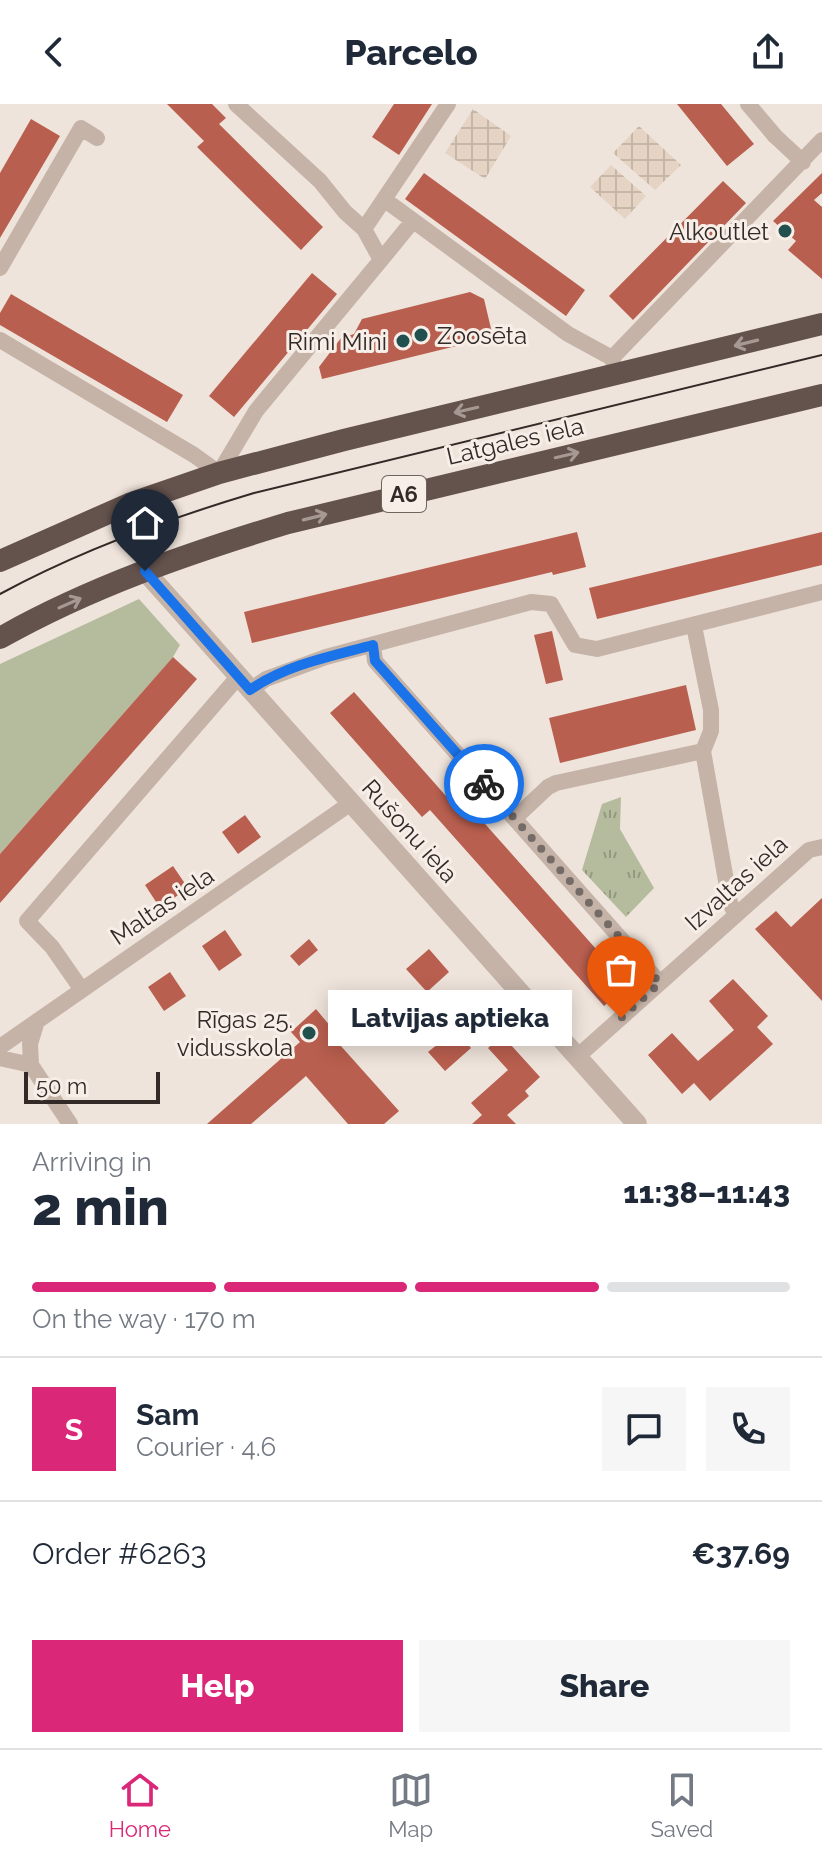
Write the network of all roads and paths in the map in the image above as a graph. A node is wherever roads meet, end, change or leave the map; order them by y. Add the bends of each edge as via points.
1 (236, 104) edge
2 (448, 104) edge
3 (748, 104) edge
4 (97, 138) dead end
5 (822, 140) edge
6 (803, 162) junction
7 (385, 200) junction
8 (412, 222) junction
9 (364, 229) junction
10 (381, 260) junction
11 (0, 268) edge
12 (822, 324) edge
13 (0, 340) edge
14 (614, 366) junction
15 (822, 395) edge
16 (219, 473) junction
17 (0, 561) edge
18 (145, 571) junction
19 (822, 592) edge
20 (694, 626) junction
21 (0, 638) edge
22 (373, 645) junction
23 (244, 684) junction
24 (703, 751) junction
25 (351, 803) junction
26 (515, 818) junction
27 (822, 847) edge
28 (736, 915) junction
29 (660, 983) junction
30 (82, 990) junction
31 (37, 1021) junction
32 (0, 1047) edge
33 (577, 1057) junction
34 (0, 1058) edge
35 (31, 1065) junction
36 (70, 1124) edge
37 (637, 1124) edge

1 - 9 street
2 - 7 street
3 - 6 street
4 - 11 street via 81,128
5 - 6 street
6 - 14 street
7 - 8 street
7 - 9 street
8 - 10 street
8 - 14 street
9 - 10 street
10 - 16 street via 256,411
12 -> 14 highway, Latgales iela
13 - 16 street
14 -> 16 highway, Latgales iela
18 -> 15 highway, Latgales iela / A6 via 288,523
16 - 17 highway, Latgales iela via 129,504
21 -> 18 highway, Latgales iela / A6
18 - 23 street, Rušonu iela
19 - 20 street
20 - 22 street via 597,649 575,645 551,604 531,602
20 - 24 street via 711,710 711,731
22 - 23 street
22 - 26 street via 375,661
23 - 25 street, Rušonu iela
23 - 30 street via 27,921
24 - 26 street via 556,783
24 - 28 street
25 - 30 street, Maltas iela
25 - 33 street, Rušonu iela
26 - 29 street
27 - 28 street, Izvaltas iela via 809,850
28 - 29 street, Izvaltas iela
29 - 33 street, Izvaltas iela
30 - 31 street, Maltas iela
31 - 32 street, Maltas iela
31 - 35 street
33 - 37 street, Rušonu iela
34 - 35 street
35 - 36 street

